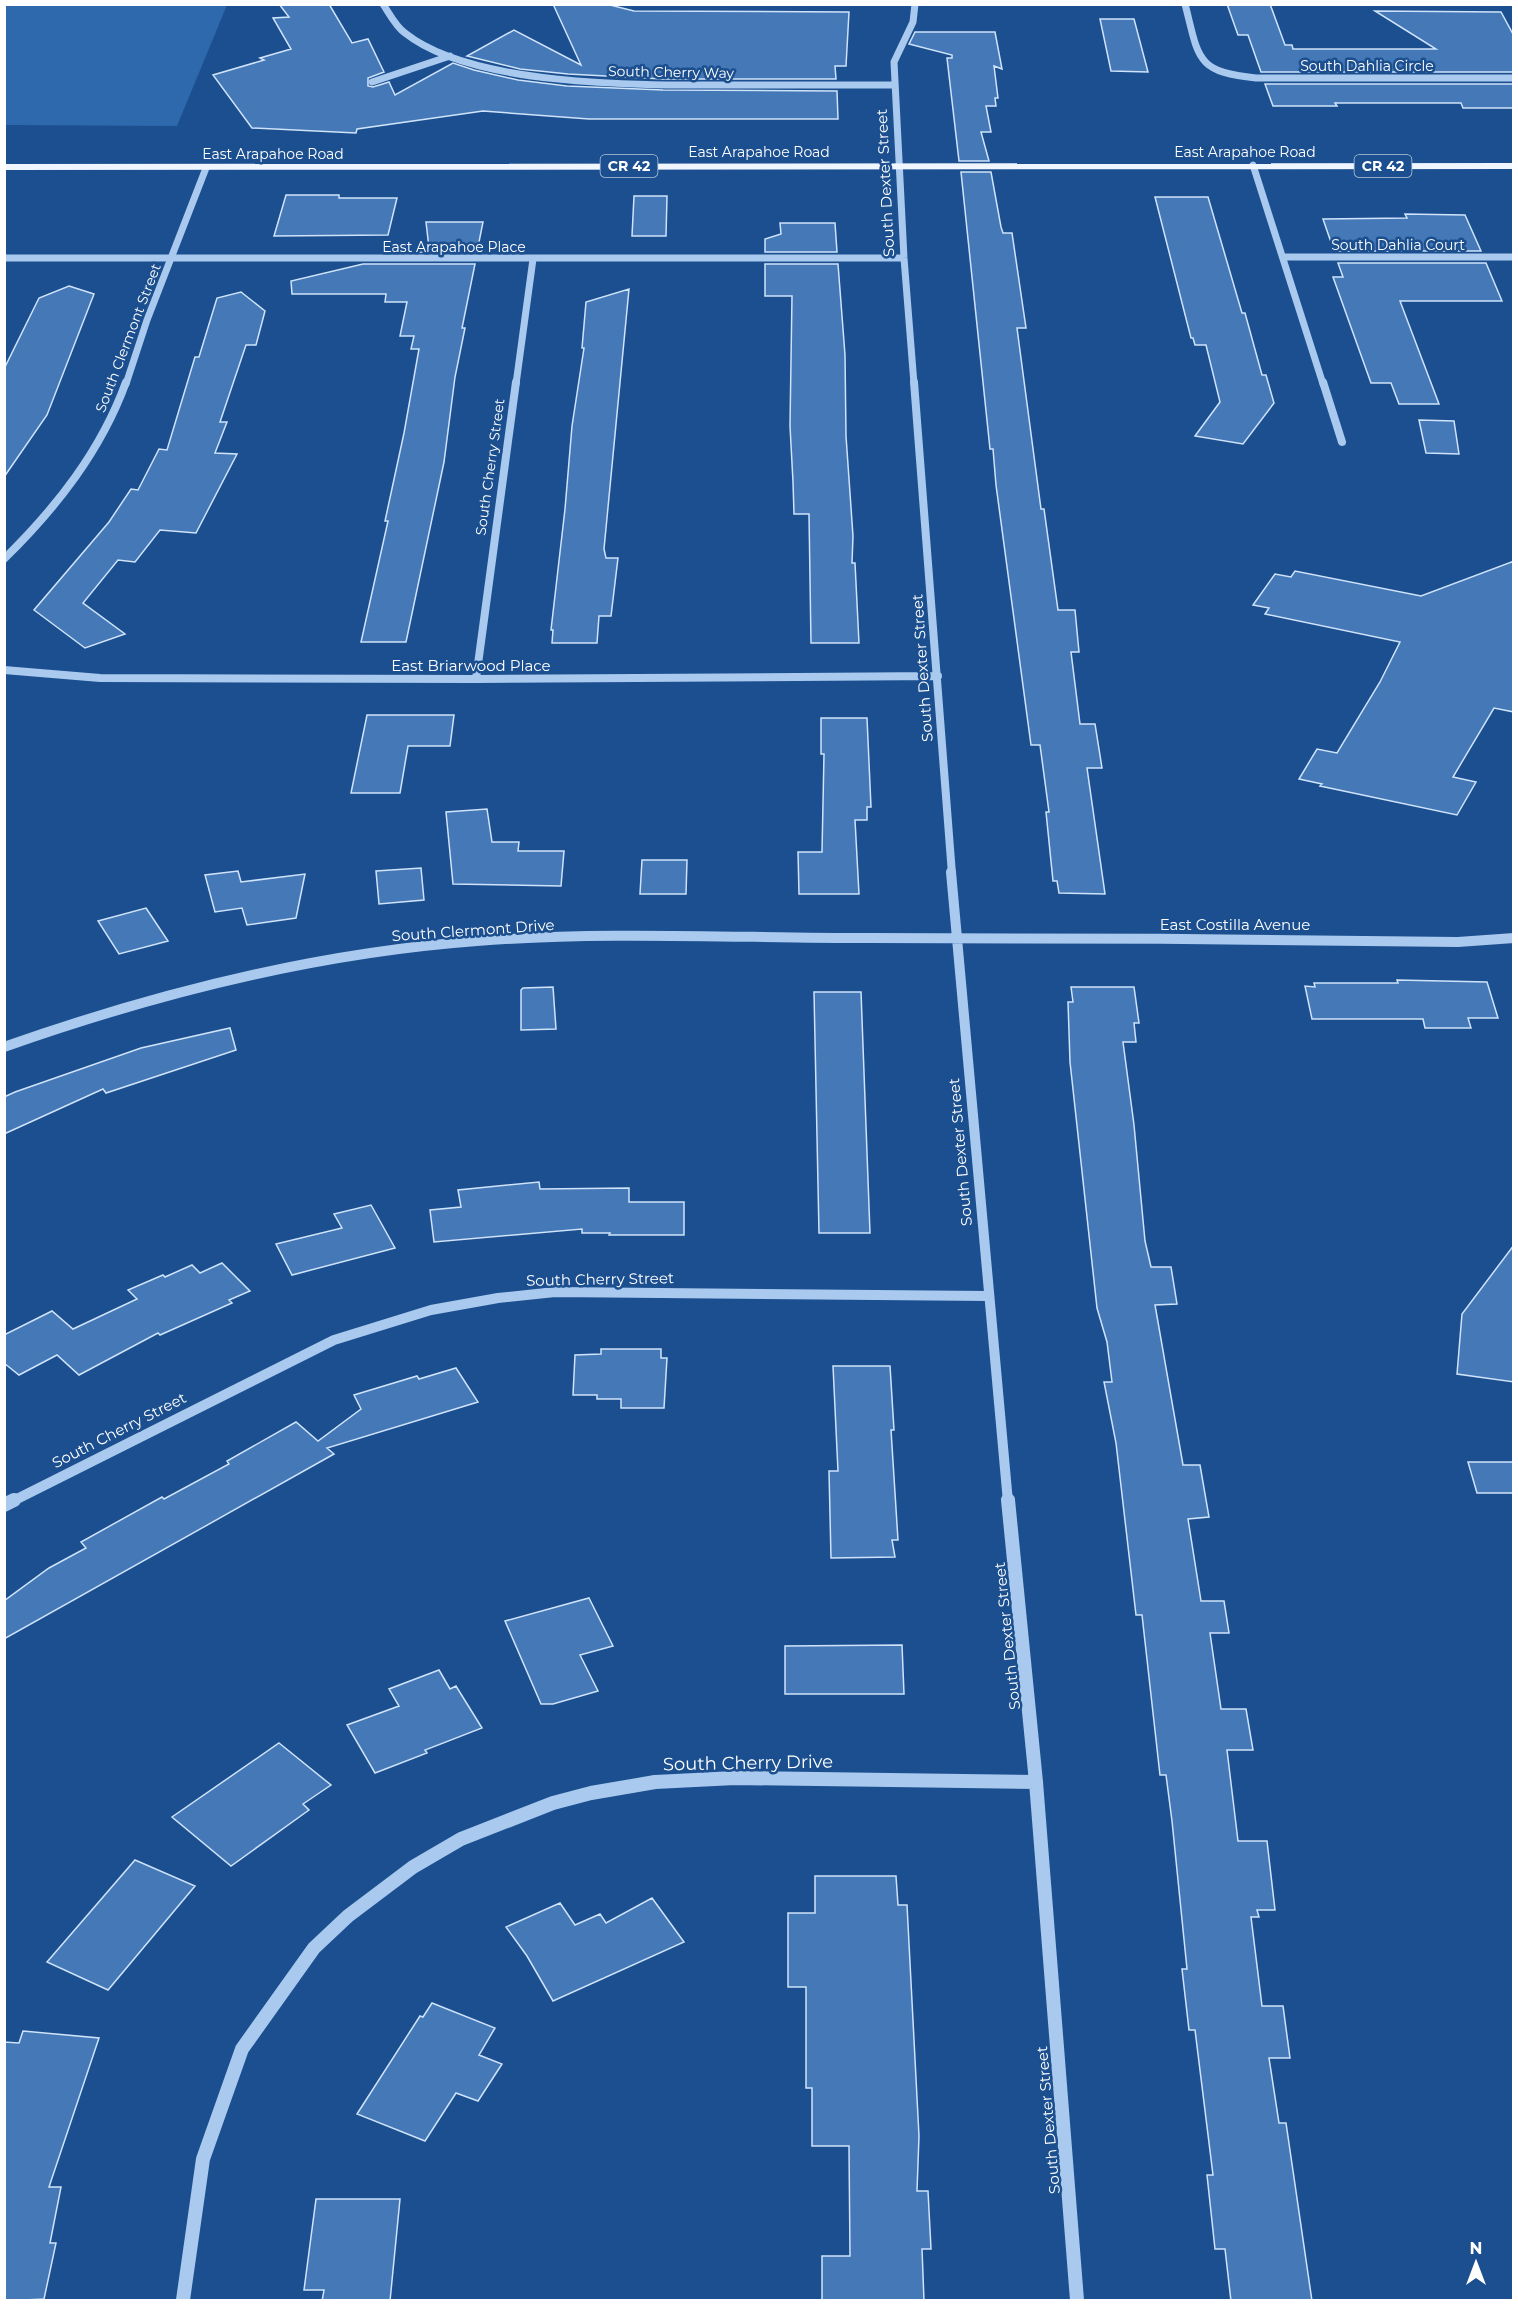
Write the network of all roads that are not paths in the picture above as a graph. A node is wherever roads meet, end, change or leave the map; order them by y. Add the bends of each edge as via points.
1 (383, 4) edge
2 (915, 4) edge
3 (1185, 4) edge
4 (450, 56) junction
5 (1514, 78) edge
6 (372, 82) dead end
7 (894, 85) junction
8 (1253, 165) junction
9 (900, 166) junction
10 (1514, 166) edge
11 (4, 167) edge
12 (206, 168) junction
13 (1283, 256) junction
14 (1514, 256) edge
15 (4, 258) edge
16 (171, 258) junction
17 (904, 258) junction
18 (533, 260) junction
19 (1342, 442) dead end
20 (4, 559) edge
21 (4, 670) edge
22 (938, 676) junction
23 (476, 679) junction
24 (956, 938) junction
25 (1514, 938) edge
26 (4, 1047) edge
27 (988, 1296) junction
28 (4, 1505) edge
29 (1036, 1782) junction
30 (183, 2301) edge
31 (1077, 2301) edge

1 - 4 street, South Cherry Way via 388,18 401,31
2 - 7 street, South Dexter Street via 913,22 894,62
3 - 5 street, South Dahlia Circle via 1201,59 1217,75
4 - 6 street
4 - 7 street, South Cherry Way via 508,72 580,82
7 - 9 street, South Dexter Street
8 - 9 main road, East Arapahoe Road / CR 42
8 - 10 main road, East Arapahoe Road / CR 42
8 - 13 street
9 - 12 main road, East Arapahoe Road / CR 42
9 - 17 street, South Dexter Street
11 - 12 main road, East Arapahoe Road / CR 42
12 - 16 street, South Clermont Street
13 - 14 street, South Dahlia Court
13 - 19 street
15 - 16 street, East Arapahoe Place
16 - 18 street, East Arapahoe Place
16 - 20 street, South Clermont Street via 122,395 101,438 73,482
17 - 18 street, East Arapahoe Place
17 - 22 street, South Dexter Street
18 - 23 street, South Cherry Street
21 - 23 street, East Briarwood Place via 100,678
22 - 23 street, East Briarwood Place
22 - 24 street, South Dexter Street
24 - 25 street, East Costilla Avenue via 1458,942
24 - 26 street, South Clermont Drive via 559,938 405,949 256,973 178,992 115,1008
24 - 27 street, South Dexter Street
27 - 28 street, South Cherry Street via 555,1292 431,1310 334,1340
27 - 29 street, South Dexter Street
29 - 30 street, South Cherry Drive via 735,1778 655,1782 553,1803 461,1839 413,1867 348,1916 314,1948 242,2049 203,2158
29 - 31 street, South Dexter Street

